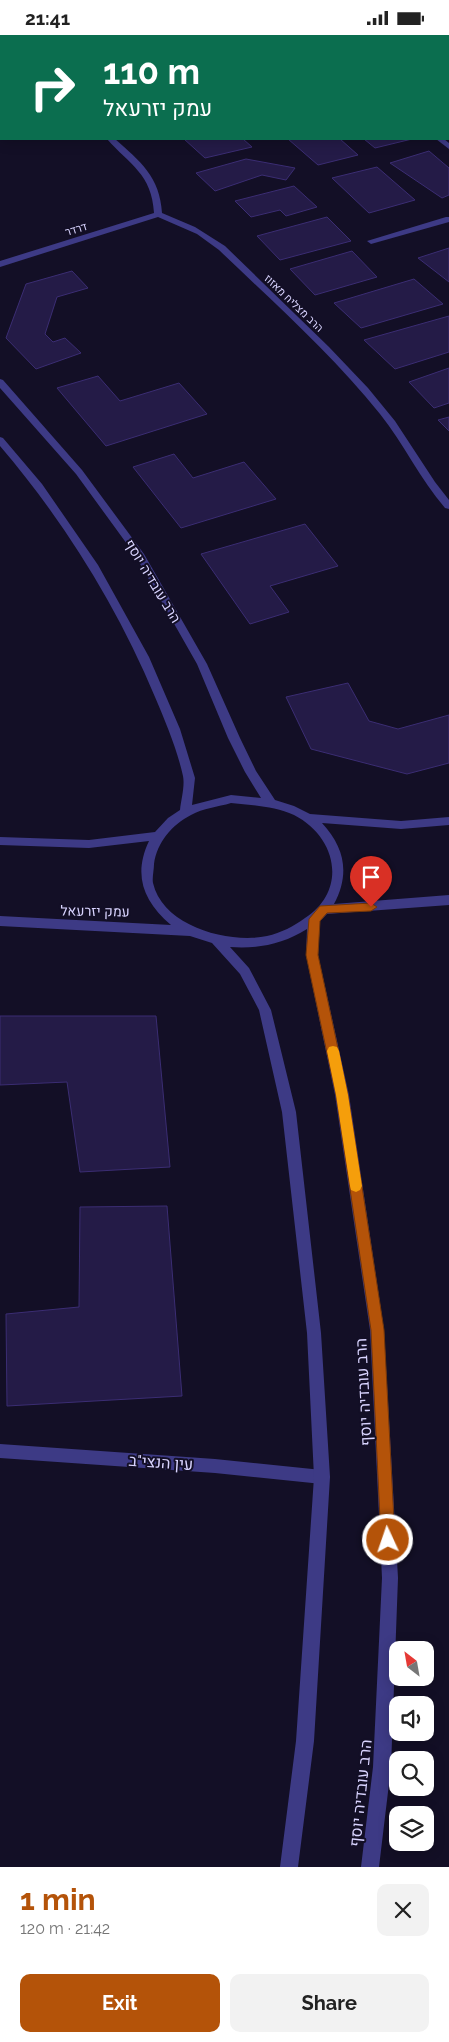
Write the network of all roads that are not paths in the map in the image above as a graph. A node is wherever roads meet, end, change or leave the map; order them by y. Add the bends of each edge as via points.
1 (112, 140) edge
2 (158, 215) junction
3 (449, 219) edge
4 (370, 241) dead end
5 (0, 264) edge
6 (0, 382) edge
7 (0, 440) edge
8 (449, 506) edge
9 (270, 802) junction
10 (186, 812) junction
11 (308, 818) junction
12 (449, 821) edge
13 (158, 836) junction
14 (0, 841) edge
15 (449, 900) edge
16 (319, 914) junction
17 (0, 921) edge
18 (189, 931) junction
19 (216, 939) junction
20 (0, 1451) edge
21 (322, 1477) junction
22 (289, 1867) edge
23 (370, 1867) edge

1 - 2 street via 154,185 159,201
2 - 5 street, דרדר
2 - 8 street, הרב מצליח מאזוז via 206,235 222,248 344,368 384,413 436,492
3 - 4 street
6 - 9 street, הרב עובדיה יוסף via 79,472 139,554 202,664 238,747
7 - 10 street via 39,486 94,567 144,657 190,778
9 - 10 street via 232,799
9 - 11 street
10 - 13 street
11 - 12 street via 401,825
11 - 16 street via 326,835 338,860 336,887
13 - 14 street via 89,844
13 - 18 street via 149,853 147,884 162,911
15 - 16 street
16 - 19 street via 292,933 263,942
16 - 23 street, הרב עובדיה יוסף via 312,955 342,1095 377,1330 390,1578 382,1767
17 - 18 street, עמק יזרעאל
18 - 19 street
19 - 21 street via 245,971 265,1010 289,1113 314,1333
20 - 21 street, עין הנצי"ב via 215,1465
21 - 22 street via 304,1741

